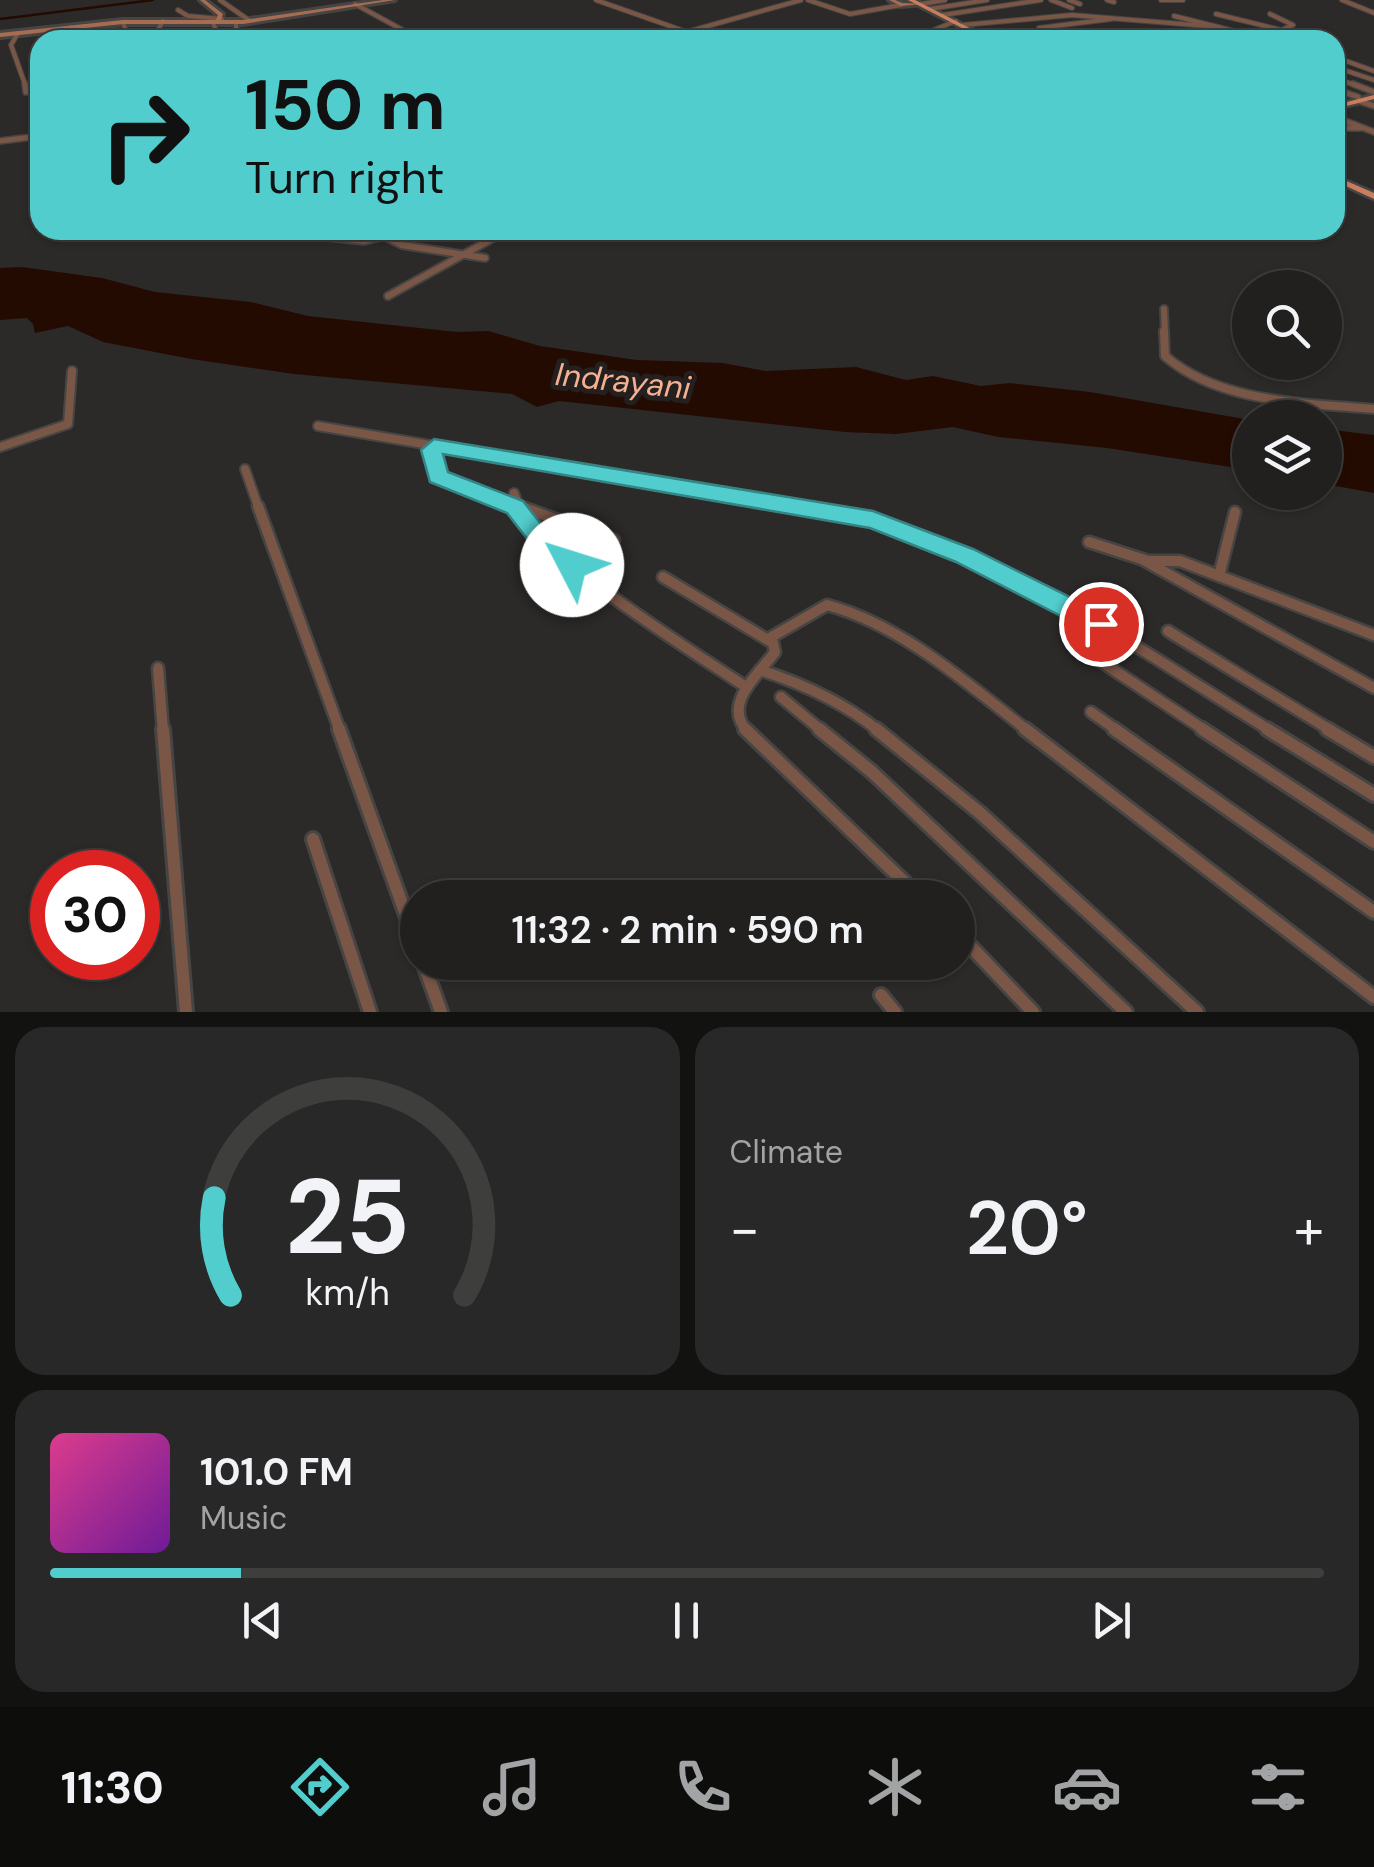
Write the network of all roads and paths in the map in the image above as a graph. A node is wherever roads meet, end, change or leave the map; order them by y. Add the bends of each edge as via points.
1 (202, 0) edge
2 (220, 0) edge
3 (380, 0) edge
4 (393, 0) edge
5 (596, 0) edge
6 (801, 0) edge
7 (808, 0) edge
8 (891, 0) edge
9 (911, 0) edge
10 (946, 0) edge
11 (986, 0) edge
12 (1041, 0) edge
13 (1051, 0) edge
14 (1069, 0) edge
15 (1107, 0) edge
16 (1161, 0) edge
17 (1183, 0) edge
18 (1342, 0) edge
19 (900, 2) edge
20 (1114, 2) edge
21 (921, 4) junction
22 (1010, 4) junction
23 (1080, 4) dead end
24 (357, 5) junction
25 (986, 8) junction
26 (1072, 8) dead end
27 (930, 9) junction
28 (178, 10) dead end
29 (1028, 12) dead end
30 (1374, 13) edge
31 (1216, 14) dead end
32 (1270, 14) dead end
33 (943, 15) junction
34 (1002, 15) dead end
35 (1174, 16) dead end
36 (1117, 18) junction
37 (1022, 20) junction
38 (163, 21) junction
39 (218, 21) junction
40 (250, 21) junction
41 (123, 22) junction
42 (236, 22) junction
43 (960, 23) junction
44 (71, 27) junction
45 (1219, 27) junction
46 (1040, 28) junction
47 (48, 30) edge
48 (71, 30) edge
49 (126, 30) edge
50 (160, 30) edge
51 (218, 30) edge
52 (238, 30) edge
53 (403, 30) edge
54 (680, 30) edge
55 (693, 30) edge
56 (937, 30) edge
57 (972, 30) edge
58 (1042, 30) edge
59 (1230, 30) edge
60 (1282, 30) joint
61 (30, 32) edge
62 (18, 33) junction
63 (0, 35) edge
64 (1345, 57) edge
65 (1374, 67) edge
66 (1345, 70) edge
67 (1374, 80) edge
68 (1345, 82) edge
69 (26, 92) dead end
70 (1345, 93) edge
71 (1374, 94) edge
72 (1358, 99) junction
73 (1345, 102) edge
74 (1374, 106) edge
75 (1345, 121) edge
76 (1362, 128) junction
77 (1345, 130) edge
78 (1374, 132) edge
79 (30, 137) edge
80 (0, 141) edge
81 (1345, 184) edge
82 (1372, 196) edge
83 (392, 240) edge
84 (489, 240) edge
85 (463, 254) junction
86 (485, 258) dead end
87 (388, 296) dead end
88 (1164, 308) dead end
89 (72, 371) dead end
90 (1374, 410) edge
91 (318, 426) dead end
92 (434, 446) junction
93 (0, 447) edge
94 (245, 470) dead end
95 (514, 493) dead end
96 (515, 507) junction
97 (1235, 512) dead end
98 (614, 540) dead end
99 (1089, 542) dead end
100 (1144, 560) junction
101 (663, 576) dead end
102 (1220, 576) junction
103 (1168, 632) dead end
104 (1374, 636) edge
105 (768, 640) junction
106 (1079, 647) dead end
107 (158, 668) dead end
108 (760, 670) junction
109 (746, 687) junction
110 (1374, 688) edge
111 (781, 697) dead end
112 (1091, 712) dead end
113 (1374, 758) edge
114 (1374, 795) edge
115 (313, 839) dead end
116 (1374, 842) edge
117 (902, 880) edge
118 (400, 898) edge
119 (1374, 912) edge
120 (975, 951) edge
121 (429, 980) edge
122 (881, 995) dead end
123 (1374, 997) edge
124 (186, 1012) edge
125 (370, 1012) edge
126 (440, 1012) edge
127 (895, 1012) edge
128 (1033, 1012) edge
129 (1126, 1012) edge
130 (1197, 1012) edge

1 - 39 street via 219,12
2 - 40 street
3 - 24 street
4 - 24 street
5 - 54 street
6 - 55 street
7 - 19 street via 850,14
8 - 19 street
9 - 21 main road
10 - 21 street
11 - 27 street
12 - 22 street
13 - 26 street
14 - 23 street
15 - 20 street
16 - 17 street
18 - 30 street
19 - 21 main road
21 - 27 main road
22 - 25 street
22 - 29 street
24 - 40 street
24 - 53 street
25 - 33 street
25 - 34 street
27 - 33 main road
28 - 39 street
31 - 60 street
32 - 60 street via 1292,23
33 - 43 main road
35 - 45 street
36 - 37 street
36 - 45 street
36 - 46 street
37 - 43 street
37 - 46 street
38 - 39 street
38 - 41 street
38 - 50 street
39 - 42 street
39 - 51 street
40 - 42 street
41 - 44 street
41 - 49 street
42 - 52 street
43 - 56 street
43 - 57 main road
44 - 47 street
44 - 48 street
45 - 59 street
46 - 58 street
61 - 62 street
62 - 63 street
62 - 69 street via 12,45
64 - 65 street
66 - 67 street
68 - 71 street
70 - 72 street
71 - 72 main road
72 - 73 main road
72 - 74 street
75 - 76 street
76 - 77 street
76 - 78 street
79 - 80 street
81 - 82 main road
83 - 85 street
84 - 85 street
85 - 86 street
85 - 87 street
88 - 90 street via 1164,356 1184,371 1256,395
89 - 93 street via 68,424
91 - 92 street
92 - 96 street via 438,477
92 - 114 street via 873,520 1068,606
94 - 118 street
95 - 96 street
96 - 98 street
96 - 109 street via 554,551
97 - 102 street
99 - 100 street
100 - 102 street via 1180,561
100 - 110 street
101 - 105 street
102 - 104 street
103 - 113 street
105 - 108 street via 776,652
105 - 123 street via 828,605 877,624 1024,725
106 - 116 street
107 - 124 street
108 - 109 street
108 - 130 street via 849,706 980,814
109 - 117 street via 737,715 750,737
111 - 129 street via 872,772
112 - 119 street
115 - 125 street
120 - 128 street
121 - 126 street
122 - 127 street

